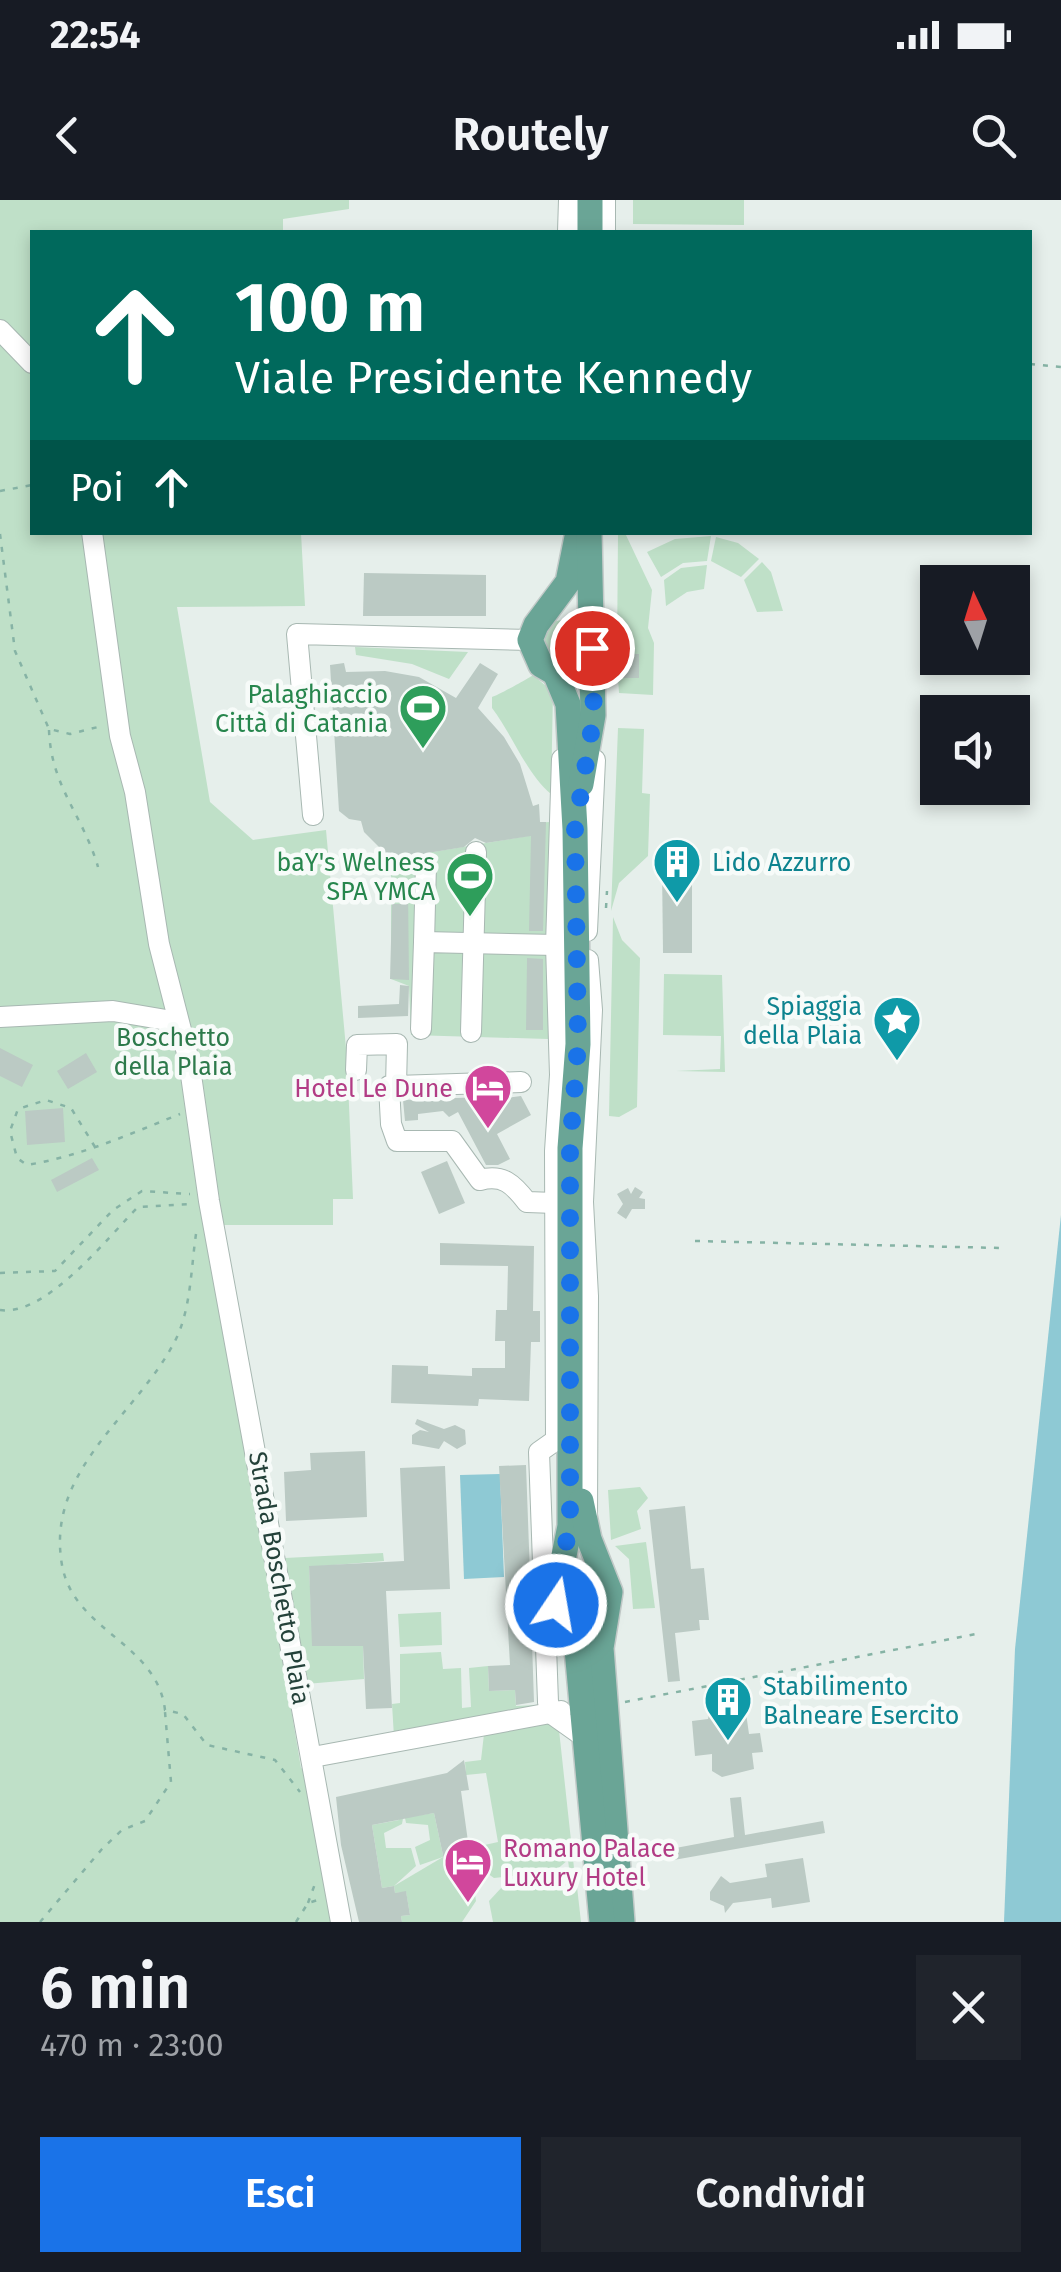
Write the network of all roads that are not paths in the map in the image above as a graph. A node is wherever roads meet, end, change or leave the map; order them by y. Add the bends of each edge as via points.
1 (569, 200) edge
2 (590, 200) edge
3 (605, 200) edge
4 (568, 230) edge
5 (590, 230) edge
6 (605, 230) edge
7 (0, 330) edge
8 (30, 361) edge
9 (92, 535) edge
10 (566, 535) edge
11 (578, 535) edge
12 (588, 535) edge
13 (599, 535) edge
14 (582, 570) junction
15 (544, 616) junction
16 (530, 640) junction
17 (590, 644) junction
18 (555, 672) junction
19 (568, 704) junction
20 (594, 715) junction
21 (313, 815) dead end
22 (575, 829) junction
23 (476, 852) dead end
24 (426, 864) dead end
25 (424, 942) junction
26 (474, 943) junction
27 (556, 945) junction
28 (0, 1017) edge
29 (178, 1022) junction
30 (421, 1029) dead end
31 (471, 1032) dead end
32 (356, 1070) dead end
33 (521, 1082) dead end
34 (396, 1086) junction
35 (555, 1203) junction
36 (573, 1396) junction
37 (563, 1436) junction
38 (586, 1527) junction
39 (605, 1579) junction
40 (559, 1580) junction
41 (607, 1610) junction
42 (564, 1617) junction
43 (580, 1695) junction
44 (552, 1714) junction
45 (583, 1736) junction
46 (312, 1757) junction
47 (341, 1922) edge
48 (602, 1922) edge
49 (622, 1922) edge

1 - 4 street
2 - 5 main road
3 - 6 street
7 - 8 street
9 - 29 street, Strada Boschetto Plaia via 119,721
10 - 14 street
11 - 14 main road
12 - 14 main road
13 - 14 street
14 - 15 main road
14 - 17 main road
15 - 16 main road
15 - 17 main road via 571,613
16 - 18 main road via 535,659
16 - 21 street via 297,634
17 - 18 main road via 574,670
17 - 20 main road
18 - 19 main road
19 - 22 main road
19 - 27 street
20 - 22 main road
20 - 38 street via 587,938 592,1076 584,1202
22 - 36 main road
23 - 26 street
24 - 25 street
25 - 26 street
25 - 30 street
26 - 27 street
26 - 31 street
27 - 35 street
28 - 29 street via 98,1011
29 - 46 street, Strada Boschetto Plaia
32 - 34 street via 357,1045 397,1044
33 - 34 street
34 - 35 street via 390,1086 390,1105 398,1141 452,1141 480,1180 493,1176 512,1182 527,1202
35 - 37 street
36 - 37 main road
36 - 38 main road
37 - 40 main road via 569,1543
37 - 44 street via 540,1452
38 - 39 main road
39 - 40 main road via 580,1568
39 - 41 main road
40 - 42 main road via 555,1601
41 - 42 main road via 585,1624
41 - 49 main road via 601,1648
42 - 43 main road via 578,1649
43 - 44 street
43 - 45 main road
44 - 45 street
44 - 46 street
45 - 48 main road
46 - 47 street, Strada Boschetto Plaia

